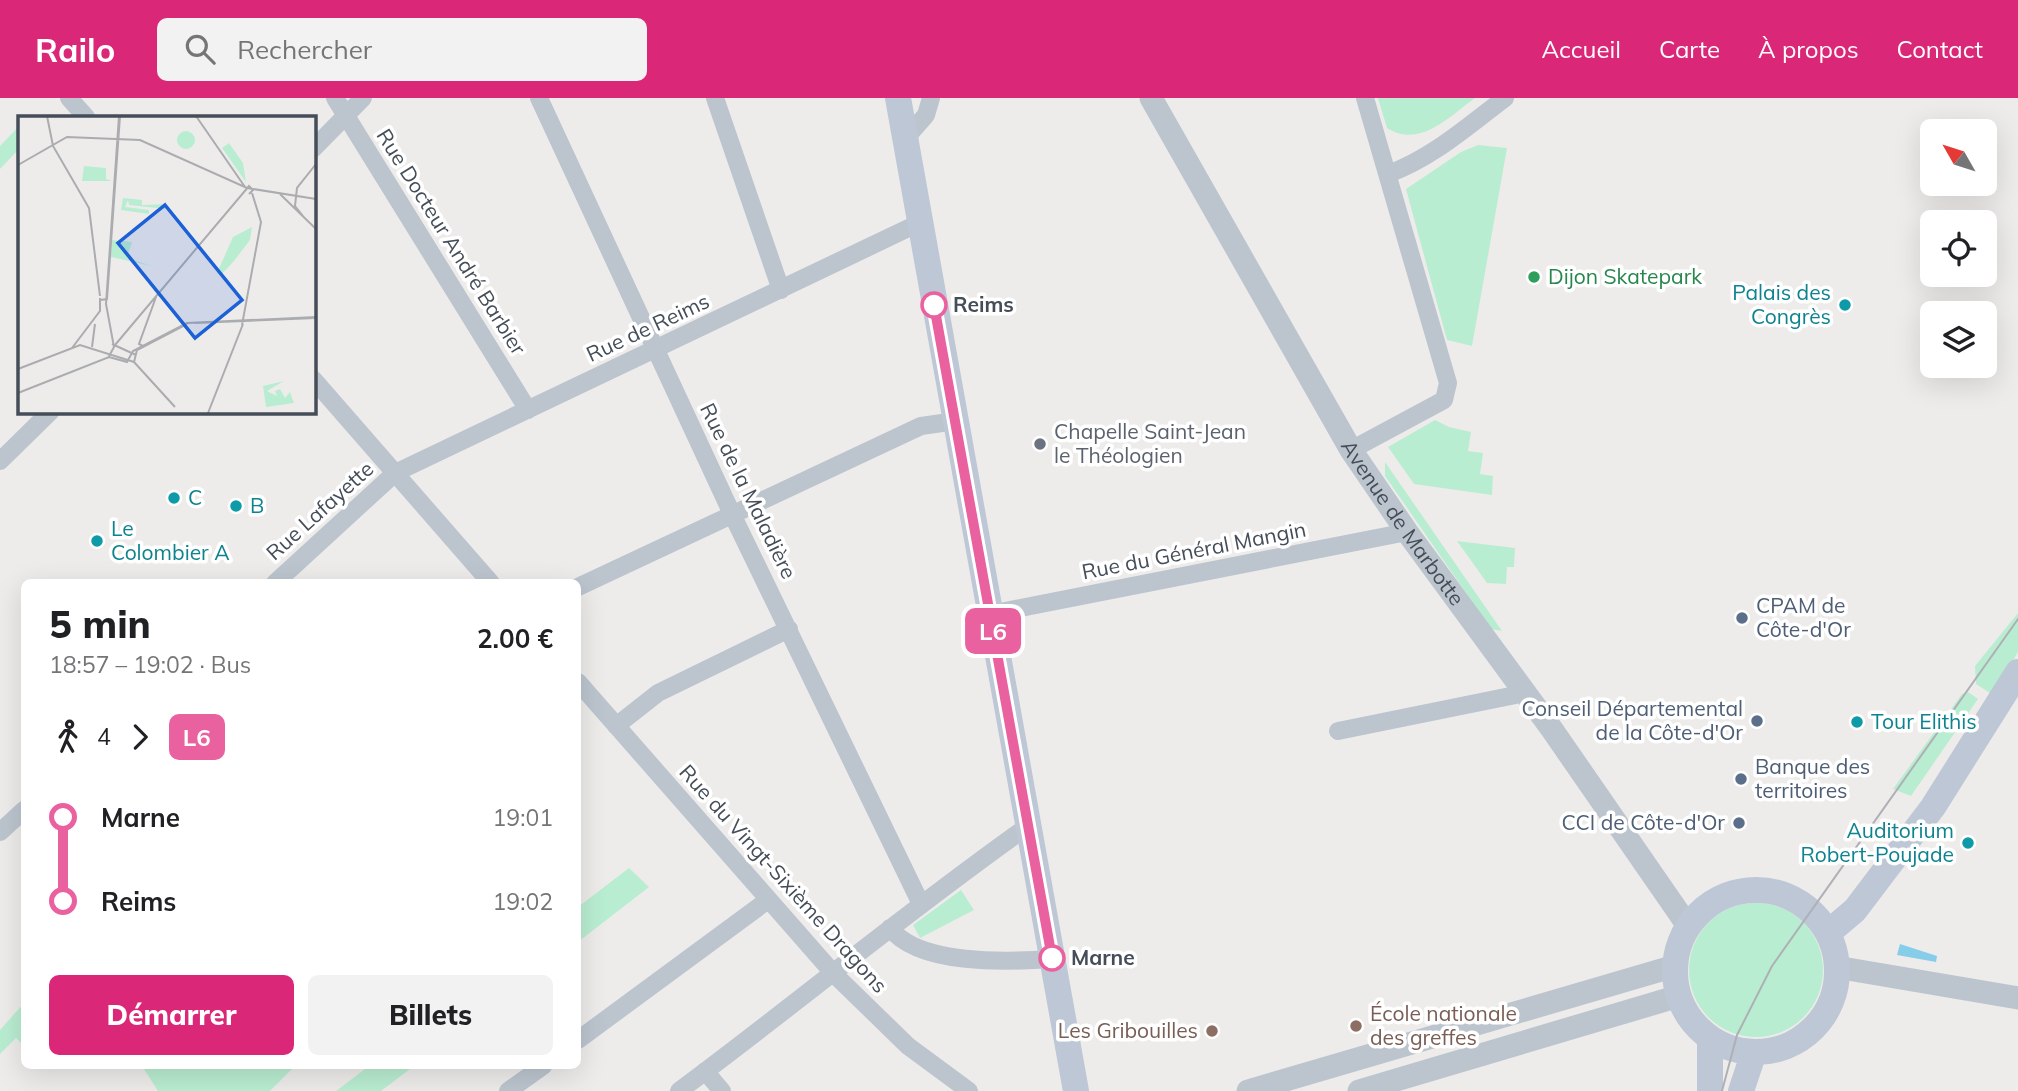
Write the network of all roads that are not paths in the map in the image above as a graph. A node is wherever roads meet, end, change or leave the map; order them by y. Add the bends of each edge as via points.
1 (69, 98) edge
2 (335, 98) edge
3 (363, 98) edge
4 (539, 98) edge
5 (715, 98) edge
6 (898, 98) edge
7 (931, 98) edge
8 (1151, 98) edge
9 (1365, 98) edge
10 (1505, 98) edge
11 (346, 115) junction
12 (85, 116) edge
13 (905, 139) junction
14 (315, 147) edge
15 (1388, 174) junction
16 (919, 223) junction
17 (781, 290) junction
18 (656, 350) junction
19 (315, 381) edge
20 (528, 410) junction
21 (49, 413) edge
22 (956, 421) junction
23 (1351, 450) junction
24 (0, 461) edge
25 (395, 473) junction
26 (732, 514) junction
27 (1407, 532) junction
28 (279, 579) edge
29 (488, 579) edge
30 (581, 586) edge
31 (990, 614) junction
32 (789, 629) junction
33 (2018, 672) edge
34 (581, 685) edge
35 (1525, 693) junction
36 (616, 726) junction
37 (1338, 731) dead end
38 (21, 813) edge
39 (1028, 825) junction
40 (0, 832) edge
41 (768, 900) junction
42 (920, 902) junction
43 (1688, 926) junction
44 (890, 928) junction
45 (1828, 933) junction
46 (1052, 959) junction
47 (1675, 966) junction
48 (1836, 967) junction
49 (834, 974) junction
50 (1679, 996) junction
51 (2018, 998) edge
52 (581, 1038) edge
53 (1710, 1038) junction
54 (1754, 1052) junction
55 (1372, 1054) junction
56 (539, 1069) edge
57 (705, 1071) junction
58 (1383, 1088) edge
59 (509, 1091) edge
60 (679, 1091) edge
61 (722, 1091) edge
62 (969, 1091) edge
63 (1076, 1091) edge
64 (1248, 1091) edge
65 (1359, 1091) edge
66 (1710, 1091) edge
67 (1741, 1091) edge

1 - 12 street
2 - 11 street, Rue Docteur André Barbier
3 - 11 street
4 - 18 street, Rue de la Maladière
5 - 17 street
6 - 13 main road
7 - 13 street via 926,115
8 - 23 street, Avenue de Marbotte
9 - 15 street
10 - 15 street via 1438,149
11 - 14 street
11 - 20 street, Rue Docteur André Barbier
13 - 16 main road
15 - 23 street via 1448,383 1444,400
16 - 17 street, Rue de Reims
16 - 22 main road
17 - 18 street, Rue de Reims
18 - 20 street, Rue de Reims
18 - 26 street, Rue de la Maladière
19 - 25 street
20 - 25 street, Rue de Reims
21 - 24 street
22 - 26 street via 922,426
22 - 31 main road
23 - 27 street, Avenue de Marbotte
25 - 28 street, Rue Lafayette
25 - 29 street
26 - 30 street
26 - 32 street, Rue de la Maladière
27 - 31 street, Rue du Général Mangin
27 - 35 street, Avenue de Marbotte
31 - 39 main road
32 - 36 street via 658,693
32 - 42 street, Rue de la Maladière
33 - 45 main road via 1933,807 1855,910
34 - 36 street, Rue du Vingt-Sixième Dragons
35 - 37 street
35 - 43 street, Avenue de Marbotte
36 - 41 street, Rue du Vingt-Sixième Dragons
38 - 40 street
39 - 42 street
39 - 46 main road
41 - 49 street, Rue du Vingt-Sixième Dragons
41 - 52 street
42 - 44 street
43 - 45 main road via 1723,897 1761,891 1798,902
43 - 47 main road
44 - 46 street via 898,939 925,951 972,959
44 - 49 street
45 - 48 main road
46 - 63 main road
47 - 50 main road
47 - 55 street
48 - 51 street
48 - 54 main road via 1829,1006 1814,1027 1792,1043
49 - 57 street
49 - 62 street, Rue du Vingt-Sixième Dragons via 908,1046
50 - 53 main road via 1694,1024
50 - 58 street
53 - 54 main road via 1733,1049
53 - 66 main road
54 - 67 main road
55 - 58 street
55 - 64 street
56 - 59 street
57 - 60 street
57 - 61 street
58 - 65 street

